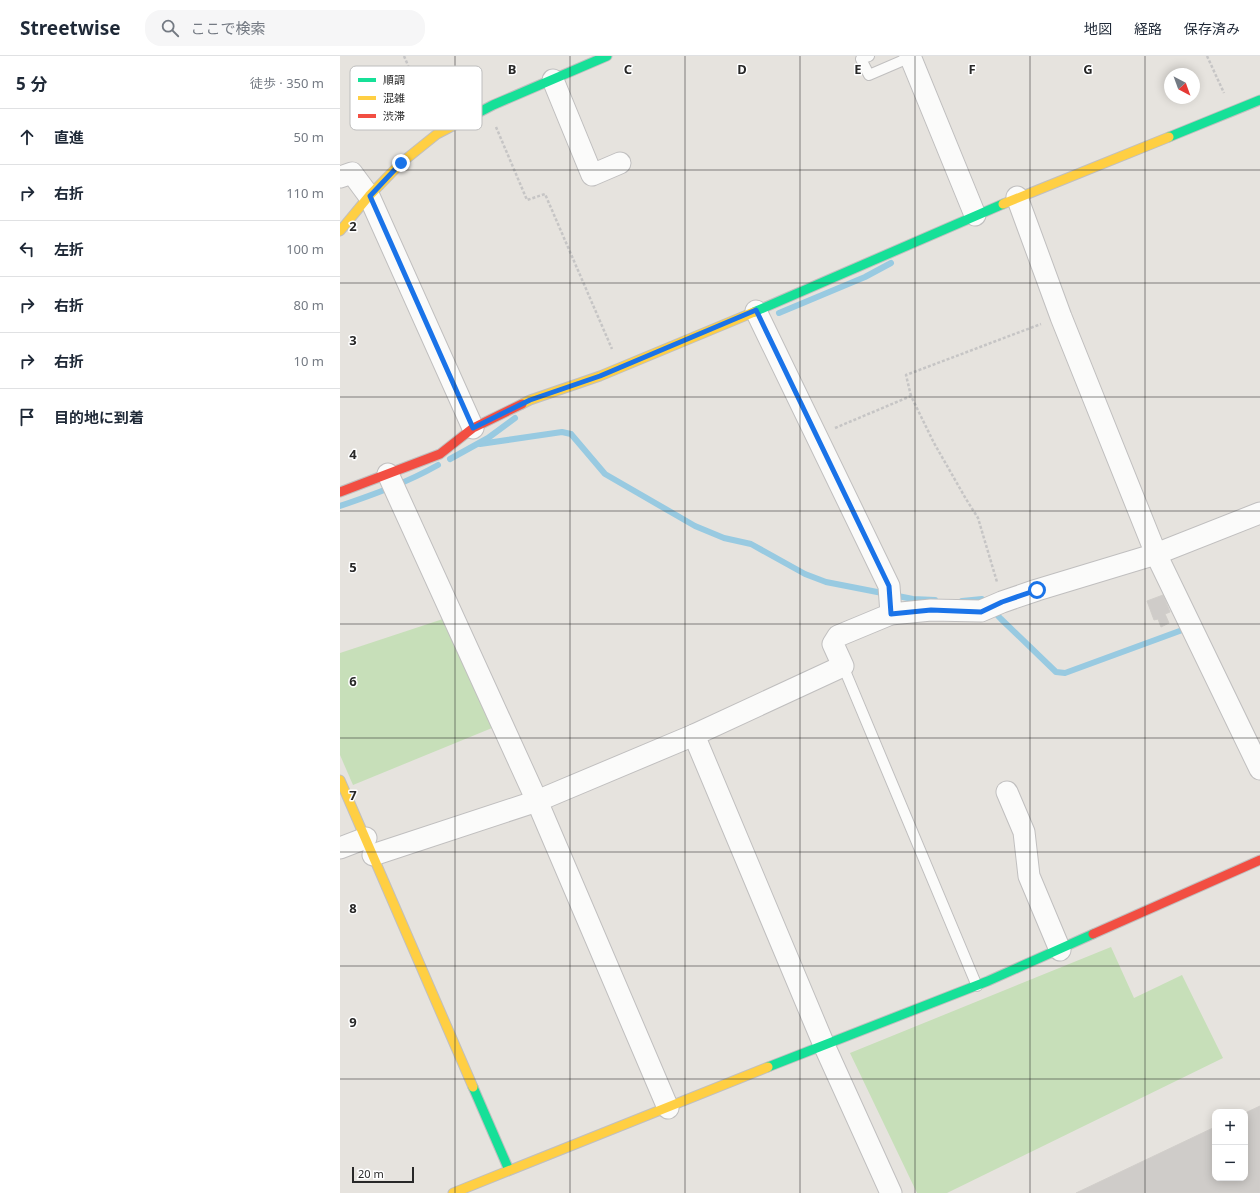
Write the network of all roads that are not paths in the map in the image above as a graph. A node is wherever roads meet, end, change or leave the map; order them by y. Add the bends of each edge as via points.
1 (607, 56) edge
2 (869, 56) edge
3 (911, 56) edge
4 (553, 80) junction
5 (1260, 100) edge
6 (482, 111) edge
7 (445, 130) edge
8 (620, 163) dead end
9 (340, 177) edge
10 (370, 196) junction
11 (1017, 198) junction
12 (975, 214) junction
13 (340, 231) edge
14 (756, 310) junction
15 (473, 428) junction
16 (388, 474) junction
17 (340, 492) edge
18 (1260, 513) edge
19 (1156, 554) junction
20 (891, 614) junction
21 (843, 666) junction
22 (694, 735) junction
23 (1260, 769) edge
24 (340, 780) edge
25 (1007, 792) dead end
26 (537, 801) junction
27 (370, 846) junction
28 (340, 848) edge
29 (1260, 860) edge
30 (1060, 950) junction
31 (976, 986) junction
32 (824, 1045) junction
33 (668, 1108) junction
34 (509, 1170) junction
35 (453, 1193) edge
36 (890, 1193) edge

1 - 4 street
2 - 3 lane via 861,59 869,75
3 - 12 street
4 - 6 street
4 - 8 street via 592,175
5 - 11 street
7 - 10 street via 401,163
9 - 10 street via 352,173
10 - 13 street
10 - 15 street
11 - 12 street
11 - 19 street via 1061,317
12 - 14 street
14 - 15 street via 600,376 530,400
14 - 20 street via 889,586
15 - 16 street via 440,454
16 - 17 street
16 - 26 street
18 - 19 street
19 - 20 street via 1002,602 981,612 931,610
19 - 23 street
20 - 21 street via 838,636 833,644
21 - 22 street
21 - 31 lane
22 - 26 street
22 - 32 street
24 - 27 street
25 - 30 street via 1024,832 1029,876
26 - 27 street
26 - 33 street
27 - 28 street
27 - 34 street
29 - 30 street
30 - 31 street
31 - 32 street
32 - 33 street
32 - 36 street
33 - 34 street
34 - 35 street

